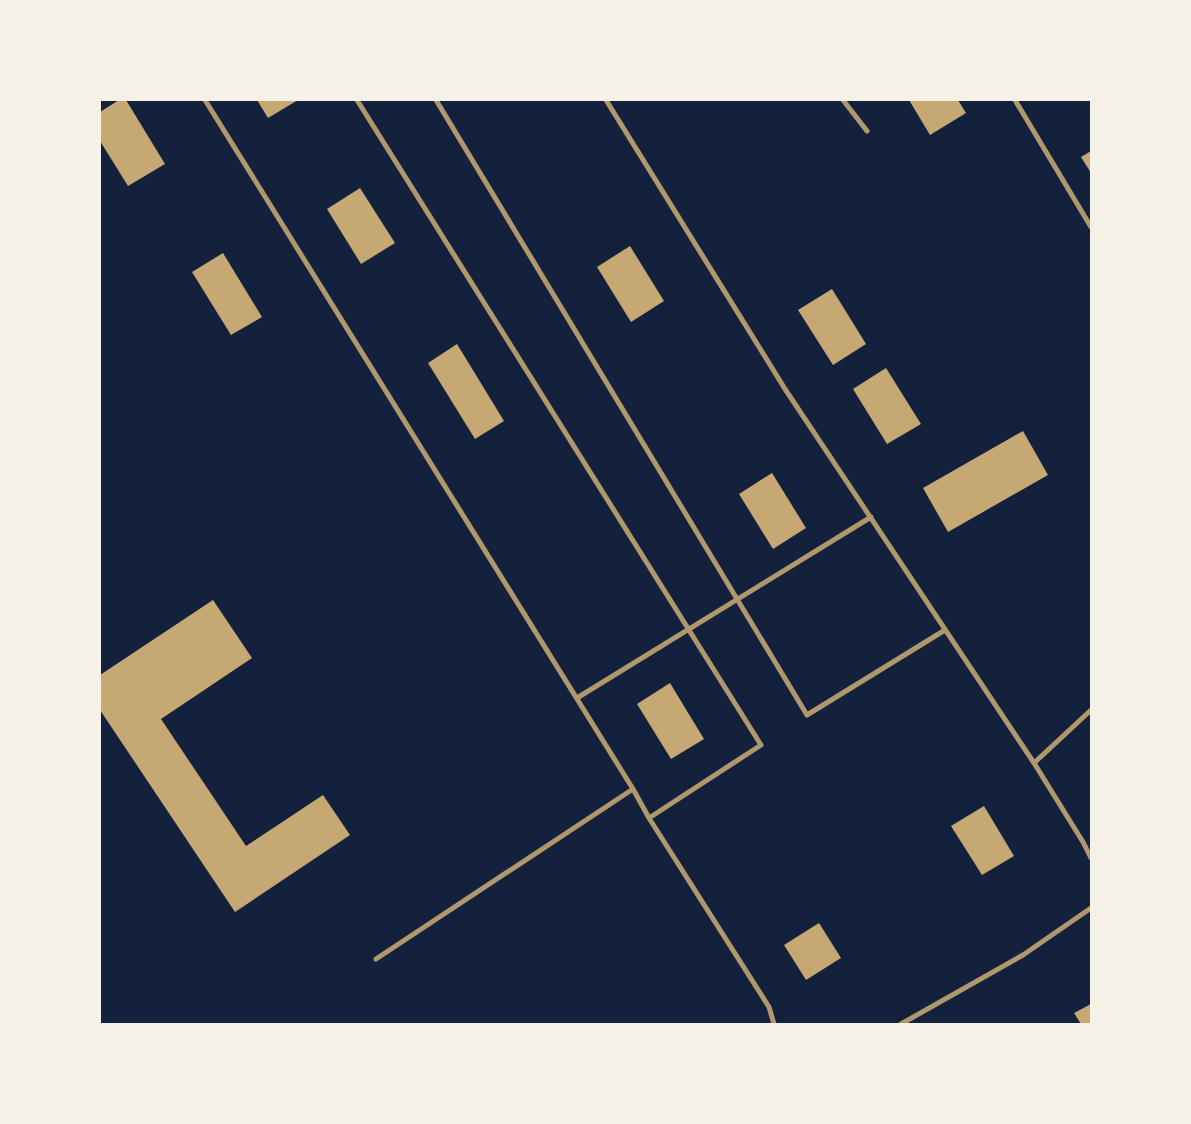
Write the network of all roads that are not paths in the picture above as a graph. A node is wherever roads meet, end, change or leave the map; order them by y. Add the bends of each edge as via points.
1 (205, 100) edge
2 (357, 100) edge
3 (436, 100) edge
4 (606, 100) edge
5 (843, 100) edge
6 (1015, 100) edge
7 (867, 131) dead end
8 (1091, 227) edge
9 (870, 518) junction
10 (737, 599) junction
11 (688, 630) junction
12 (945, 630) junction
13 (577, 698) junction
14 (1091, 710) edge
15 (1034, 763) junction
16 (633, 789) junction
17 (649, 818) junction
18 (1091, 858) edge
19 (1091, 908) edge
20 (376, 959) dead end
21 (774, 1024) edge
22 (901, 1024) edge

1 - 13 street
2 - 11 street
3 - 10 street
4 - 9 street
5 - 7 street
6 - 8 street
9 - 10 street
9 - 12 street
10 - 11 street
10 - 12 street via 807,715
11 - 13 street
11 - 17 street via 761,745
12 - 15 street
13 - 16 street
14 - 15 street
15 - 18 street
16 - 17 street
16 - 20 street
17 - 21 street via 769,1007
19 - 22 street via 1023,955

